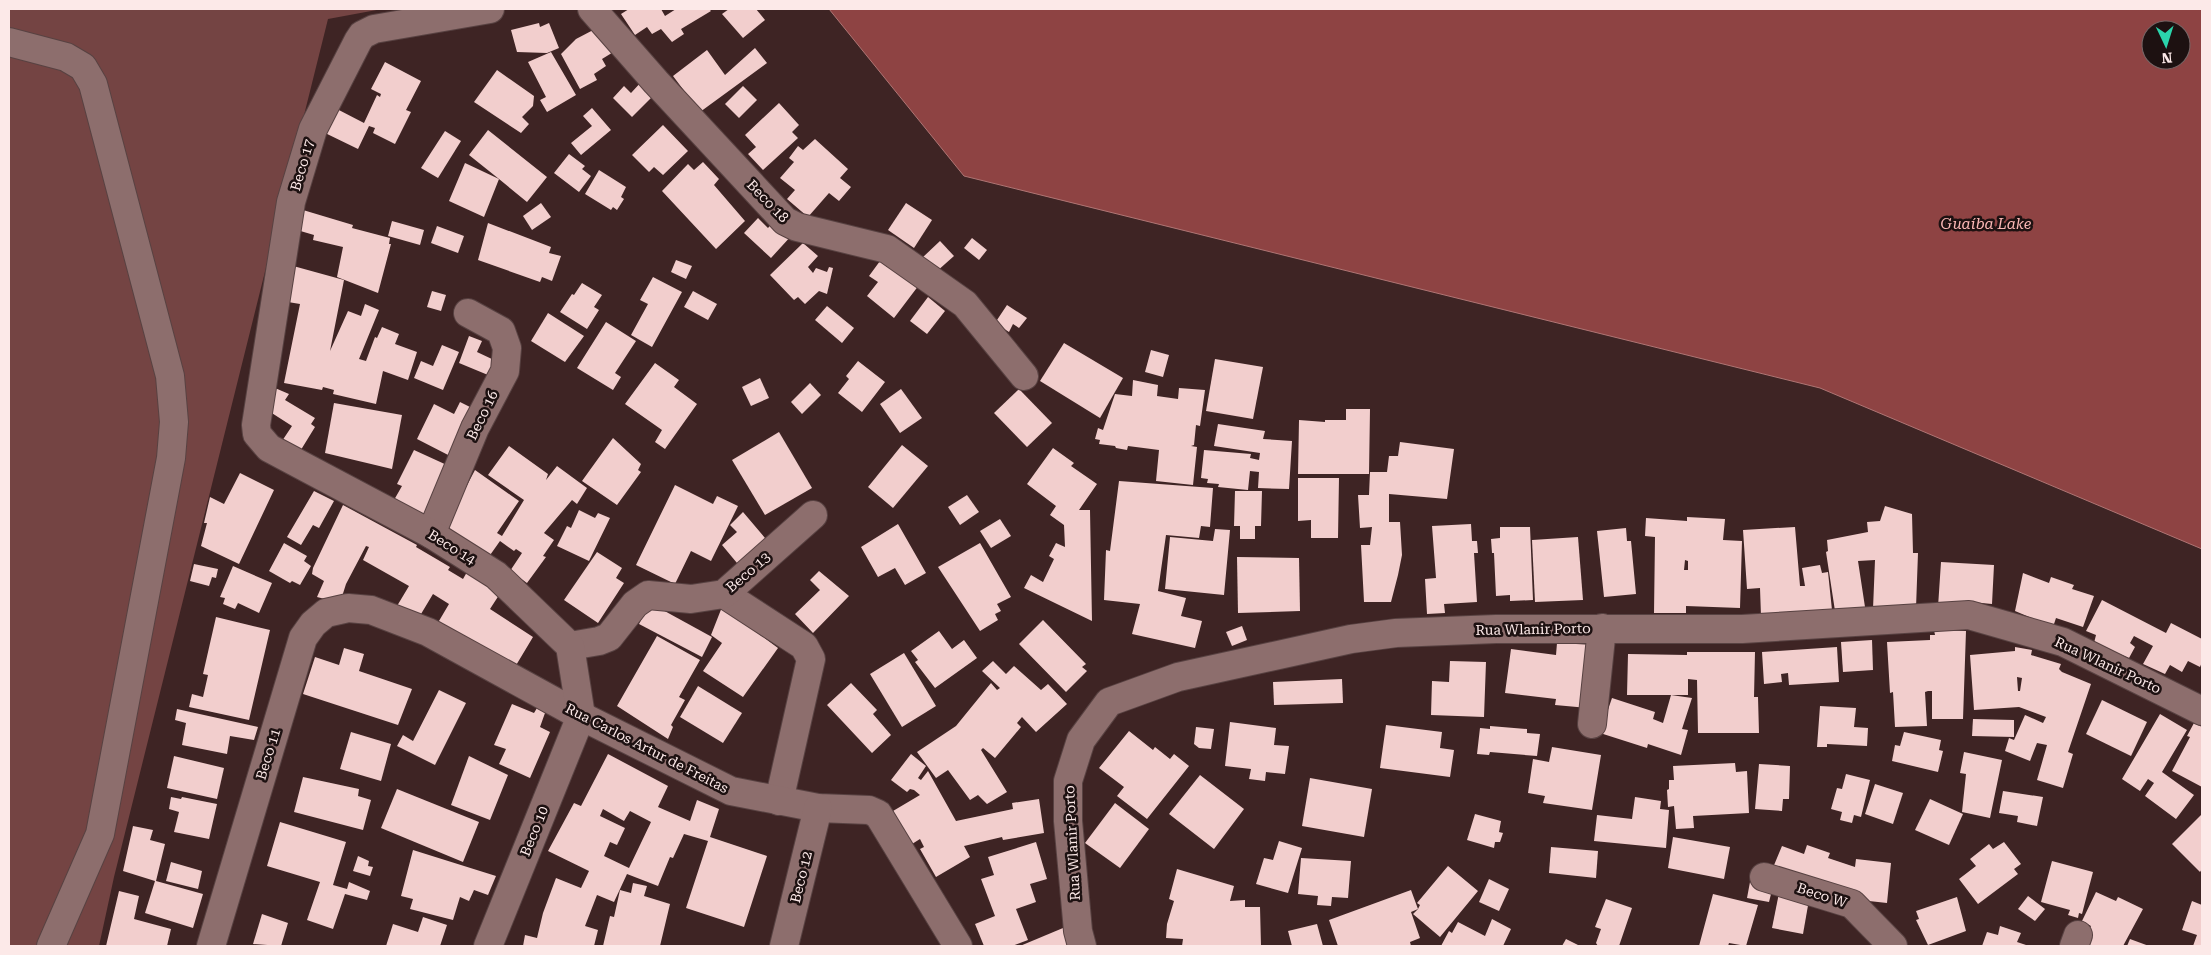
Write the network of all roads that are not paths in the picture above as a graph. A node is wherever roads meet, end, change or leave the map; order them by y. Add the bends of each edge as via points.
1 (490, 9) edge
2 (592, 9) edge
3 (9, 42) edge
4 (468, 313) dead end
5 (1024, 376) dead end
6 (257, 434) joint
7 (813, 515) dead end
8 (431, 534) junction
9 (724, 594) junction
10 (371, 610) joint
11 (1602, 628) junction
12 (570, 646) junction
13 (2202, 710) edge
14 (581, 716) junction
15 (1592, 724) dead end
16 (779, 801) junction
17 (818, 808) junction
18 (1764, 877) dead end
19 (51, 946) edge
20 (211, 946) edge
21 (488, 946) edge
22 (784, 946) edge
23 (958, 946) edge
24 (1082, 946) edge
25 (1893, 946) edge

1 - 6 street, Beco 17 via 374,29 358,41 313,129 291,202 256,414
2 - 5 street, Beco 18 via 785,221 796,227 887,249 965,304
3 - 19 street via 66,57 83,67 93,84 170,376 174,422 171,458 100,834
4 - 8 street, Beco 16 via 501,331 507,348 505,371 475,428
6 - 8 street, Beco 14 via 269,448
7 - 9 street, Beco 13
8 - 12 street, Beco 14 via 496,575
9 - 12 street, Beco 13 via 691,599 648,595 635,604 609,637
9 - 16 street via 804,646 811,659
10 - 14 street, Rua Carlos Artur de Freitas via 428,632
10 - 20 street, Beco 11 via 348,608 326,613 312,624 303,638
11 - 13 street, Rua Wlanir Porto via 1742,629 1969,615 2063,642
11 - 15 street
11 - 24 street, Rua Wlanir Porto via 1486,629 1396,633 1351,639 1178,677 1108,702 1081,740 1068,781 1070,839
12 - 14 street
14 - 16 street, Rua Carlos Artur de Freitas via 731,792
14 - 21 street, Beco 10
16 - 17 street, Rua Carlos Artur de Freitas
17 - 22 street, Beco 12
17 - 23 street, Rua Carlos Artur de Freitas via 869,810 878,814
18 - 25 street, Beco W via 1852,904

